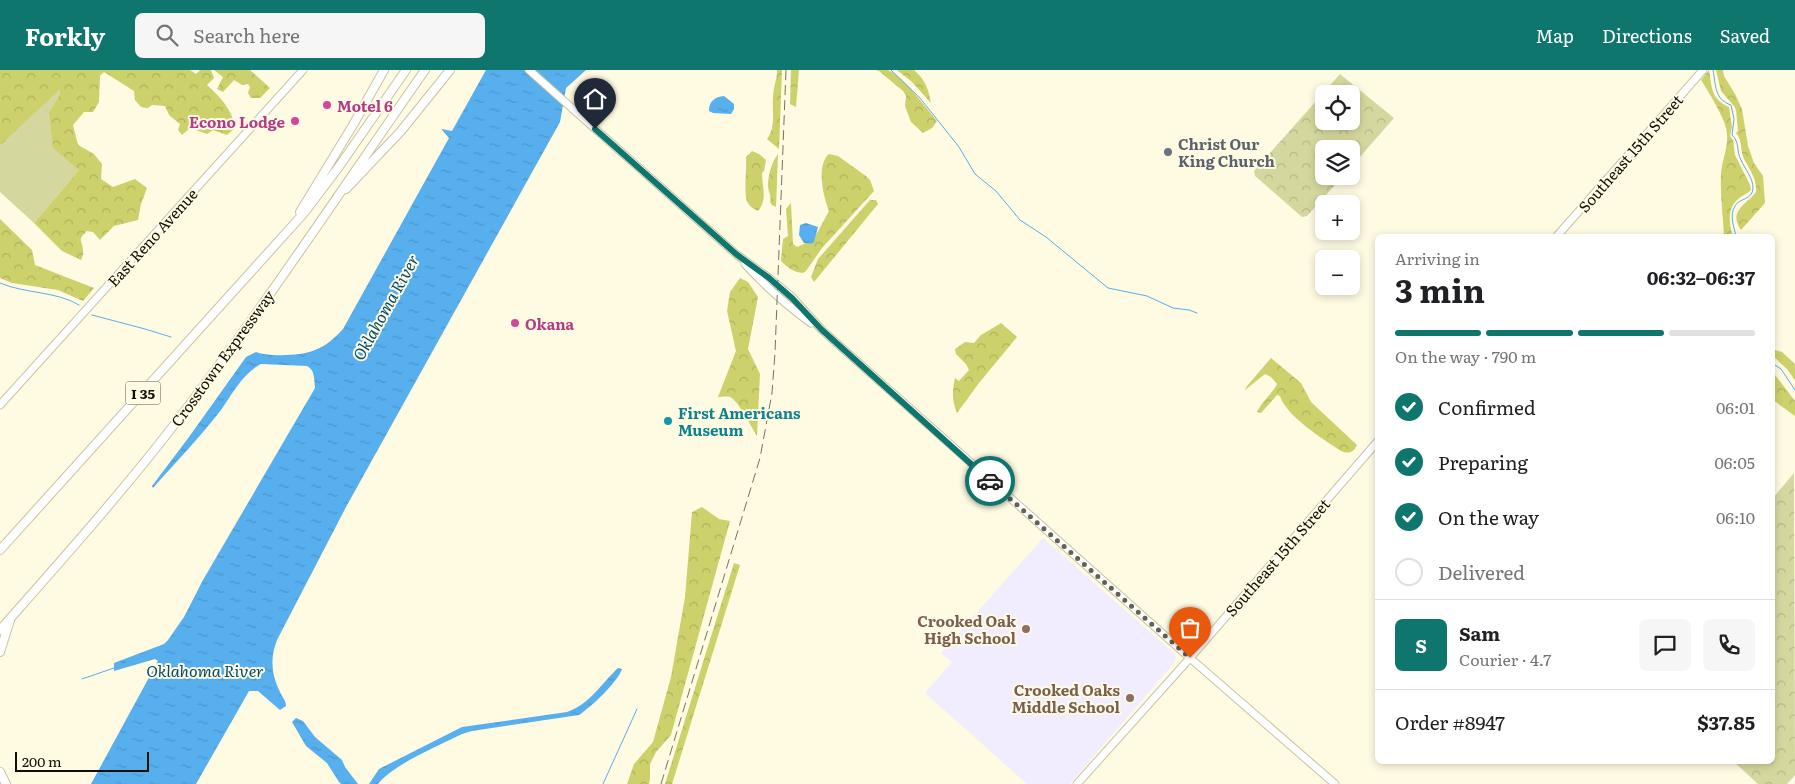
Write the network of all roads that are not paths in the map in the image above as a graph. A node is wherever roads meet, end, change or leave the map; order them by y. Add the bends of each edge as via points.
1 (304, 70) edge
2 (384, 70) edge
3 (406, 70) edge
4 (425, 70) edge
5 (450, 70) edge
6 (529, 70) edge
7 (1703, 70) edge
8 (328, 209) junction
9 (1559, 234) edge
10 (286, 235) junction
11 (0, 405) edge
12 (1375, 444) edge
13 (0, 550) edge
14 (11, 618) junction
15 (0, 630) edge
16 (0, 652) edge
17 (1190, 658) junction
18 (0, 772) edge
19 (6, 784) edge
20 (1077, 784) edge
21 (1335, 784) edge

1 - 11 main road, East Reno Avenue
2 - 10 highway
3 - 10 highway, Crosstown Expressway / I 35 via 333,176
4 - 8 highway, Crosstown Expressway
5 - 8 highway via 401,131
6 - 17 main road via 736,254 792,298 822,330
7 - 9 main road, Southeast 15th Street
8 - 14 highway, Crosstown Expressway via 168,432
10 - 13 highway, Crosstown Expressway / I 35
12 - 17 main road, Southeast 15th Street
14 - 15 highway, Crosstown Expressway
14 - 16 highway
17 - 20 main road, Southeast 15th Street
17 - 21 main road
18 - 19 highway

